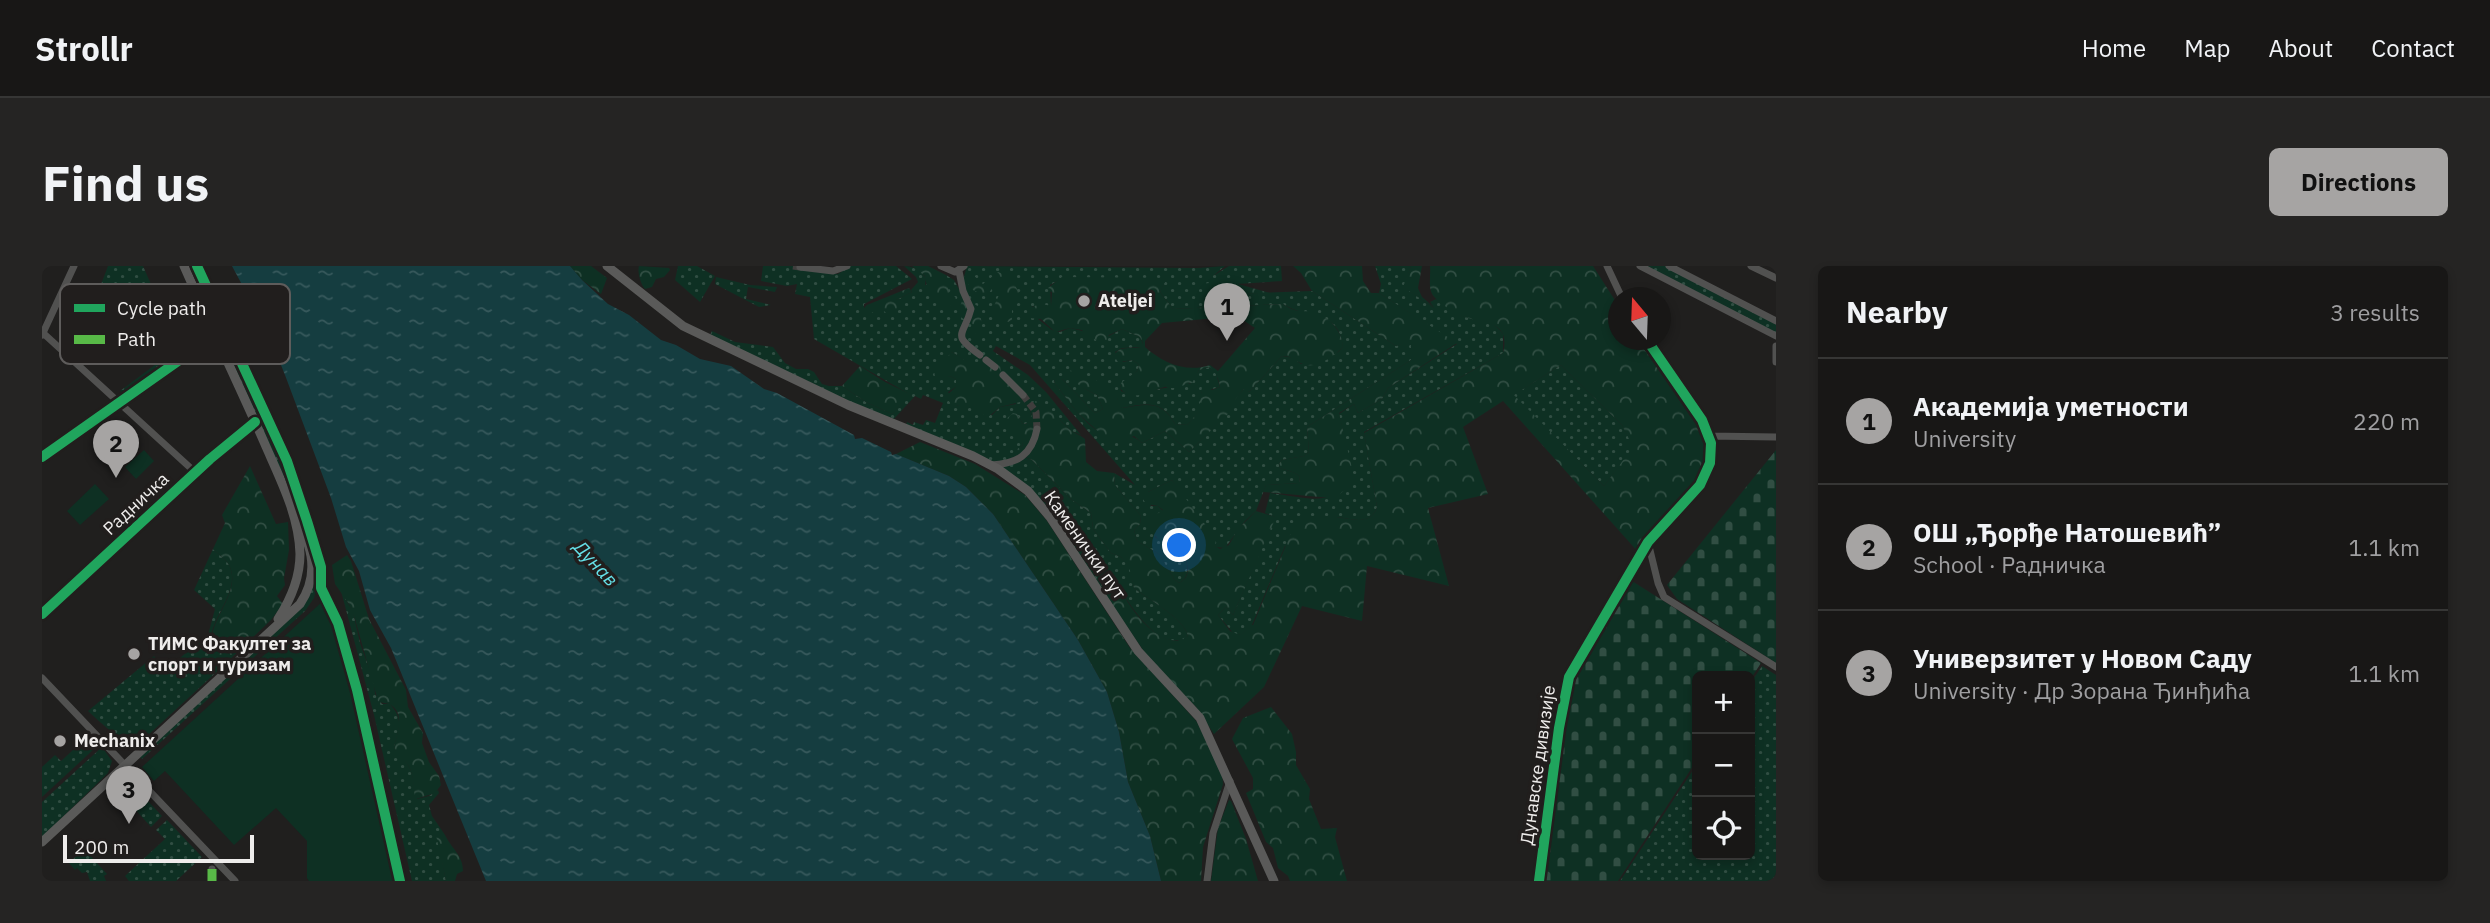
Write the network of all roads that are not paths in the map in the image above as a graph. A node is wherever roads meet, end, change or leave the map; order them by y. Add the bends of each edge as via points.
1 (74, 266) edge
2 (184, 266) edge
3 (607, 266) edge
4 (847, 266) edge
5 (942, 266) edge
6 (1607, 266) edge
7 (1640, 266) edge
8 (1669, 266) edge
9 (1751, 266) edge
10 (800, 267) edge
11 (961, 269) edge
12 (1776, 278) edge
13 (65, 284) edge
14 (192, 284) edge
15 (1617, 287) edge
16 (60, 295) edge
17 (1776, 321) edge
18 (42, 333) edge
19 (1776, 336) edge
20 (1776, 346) edge
21 (60, 349) edge
22 (1654, 350) edge
23 (1776, 362) edge
24 (77, 364) edge
25 (173, 364) edge
26 (228, 364) edge
27 (995, 367) dead end
28 (1003, 374) dead end
29 (1023, 395) tunnel mouth
30 (119, 402) junction
31 (255, 422) junction
32 (1037, 429) dead end
33 (1709, 436) junction
34 (1776, 437) edge
35 (42, 457) edge
36 (989, 465) junction
37 (196, 472) junction
38 (292, 509) junction
39 (1648, 542) junction
40 (42, 614) edge
41 (269, 631) junction
42 (1776, 667) edge
43 (42, 678) edge
44 (124, 765) junction
45 (1230, 780) junction
46 (42, 842) edge
47 (212, 869) dead end
48 (1274, 880) edge
49 (212, 881) edge
50 (234, 881) edge
51 (1207, 881) edge
52 (1539, 881) edge

1 - 13 street
2 - 14 main road
3 - 36 main road, Каменички пут via 683,326 848,405
4 - 10 street via 833,271
5 - 11 street
6 - 15 street
7 - 19 street
8 - 17 street
9 - 12 street
11 - 27 street via 971,309 961,337
16 - 18 street
18 - 21 street
20 - 23 street
22 - 33 street
24 - 30 street
25 - 30 street
26 - 31 main road
28 - 29 street
30 - 35 street
30 - 37 street
31 - 37 street, Радничка
31 - 38 main road
32 - 36 street via 1022,458
33 - 34 street
33 - 39 street, Дунавске дивизије via 1711,456 1703,481
36 - 45 main road, Каменички пут via 1028,491 1050,517 1138,651 1200,718
37 - 40 street, Радничка
38 - 41 main road via 299,562 295,585
38 - 41 main road via 312,560 312,576 300,604
39 - 42 street via 1664,597
39 - 52 street, Дунавске дивизије via 1569,677
41 - 44 main road
43 - 44 street
44 - 46 main road
44 - 50 street
45 - 48 main road, Каменички пут
45 - 51 street via 1213,833
47 - 49 street

